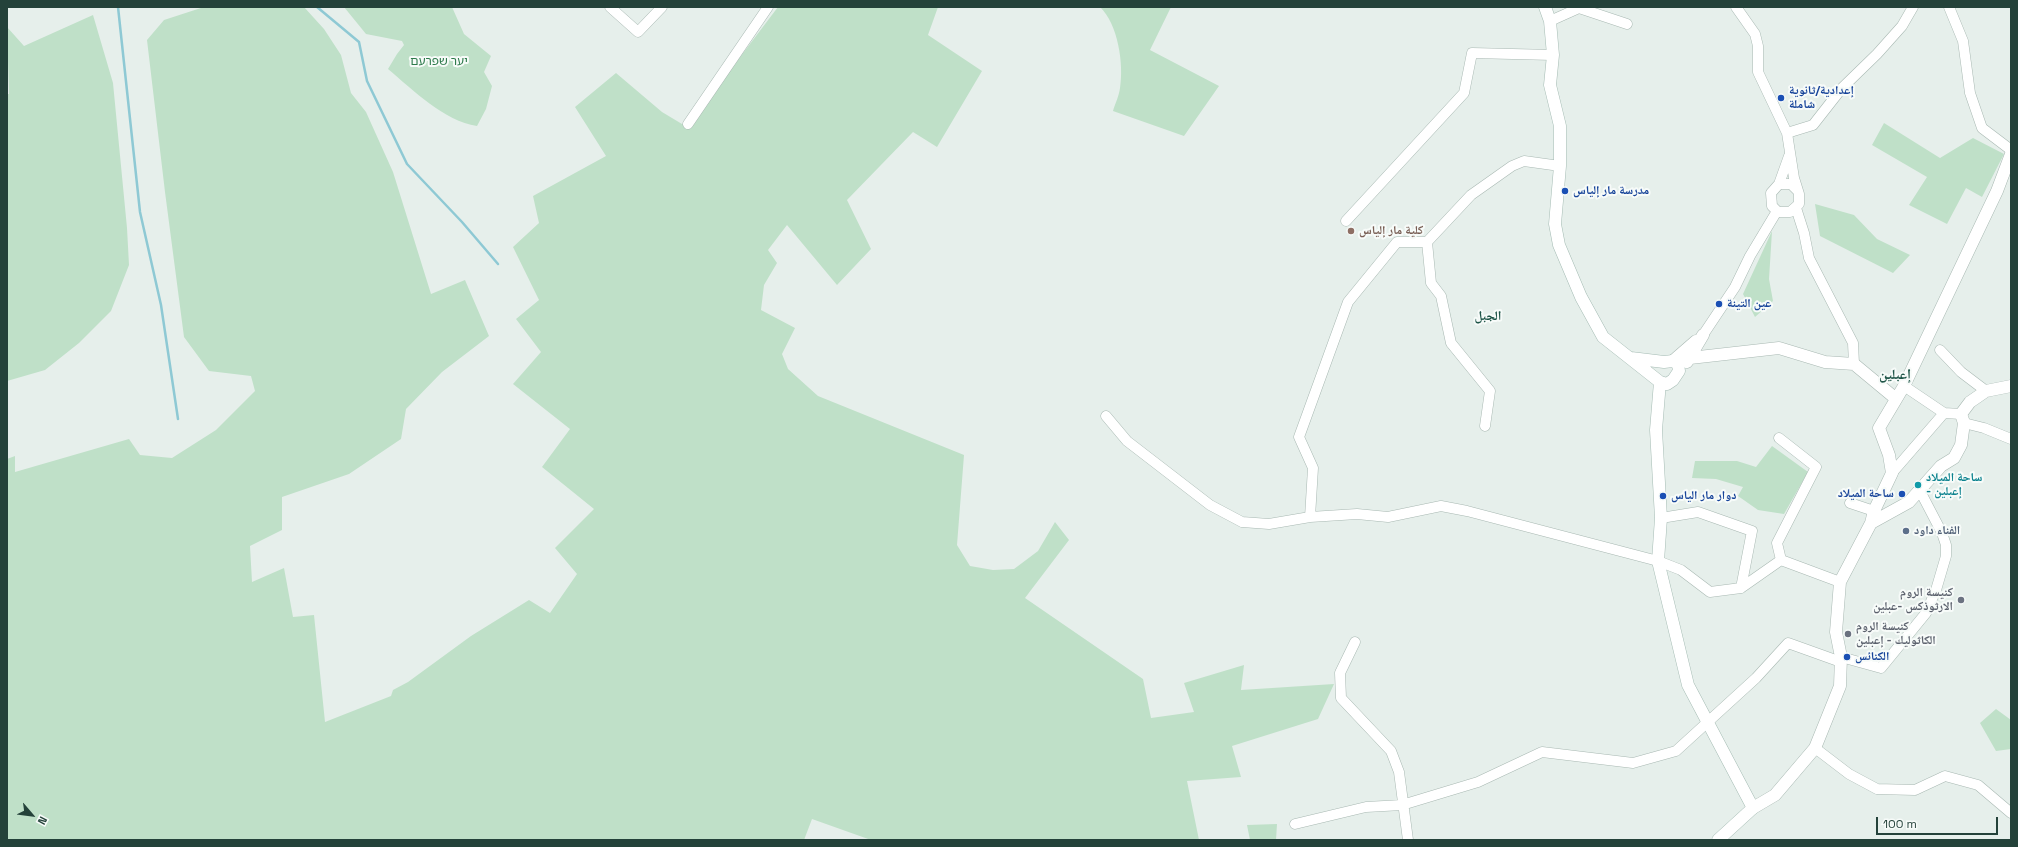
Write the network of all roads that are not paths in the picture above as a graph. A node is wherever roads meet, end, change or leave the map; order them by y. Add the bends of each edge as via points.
1 (610, 7) edge
2 (662, 7) edge
3 (768, 7) edge
4 (1545, 7) edge
5 (1736, 7) edge
6 (1913, 7) edge
7 (1949, 7) edge
8 (1550, 21) junction
9 (1627, 24) dead end
10 (1553, 55) junction
11 (688, 124) dead end
12 (1787, 133) junction
13 (2011, 150) edge
14 (1790, 152) junction
15 (2011, 154) edge
16 (1560, 166) junction
17 (1780, 184) junction
18 (1798, 191) junction
19 (1796, 208) junction
20 (1777, 210) junction
21 (1346, 221) dead end
22 (1427, 242) junction
23 (1703, 335) junction
24 (1940, 350) dead end
25 (1631, 358) junction
26 (1690, 358) junction
27 (1672, 364) junction
28 (1854, 364) junction
29 (1663, 381) junction
30 (1904, 386) junction
31 (2009, 389) edge
32 (1986, 391) junction
33 (1895, 398) junction
34 (1944, 413) junction
35 (1106, 416) dead end
36 (1962, 419) junction
37 (1485, 426) dead end
38 (1779, 438) dead end
39 (2011, 439) edge
40 (1892, 473) junction
41 (1919, 489) junction
42 (1850, 503) dead end
43 (1310, 517) junction
44 (1873, 517) junction
45 (1661, 518) junction
46 (1781, 560) junction
47 (1658, 562) junction
48 (1840, 582) junction
49 (1741, 588) junction
50 (1355, 642) dead end
51 (1841, 659) junction
52 (1707, 723) junction
53 (1815, 748) junction
54 (1402, 805) junction
55 (1753, 808) junction
56 (2011, 813) edge
57 (1295, 824) dead end
58 (1408, 840) edge
59 (1718, 840) edge

1 - 2 street via 638,32
3 - 11 street
4 - 8 street
5 - 12 street via 1755,34 1758,46 1758,72
6 - 12 street via 1902,26 1842,88 1813,125
7 - 13 street via 1963,41 1970,94 1982,128
8 - 9 street via 1579,8
8 - 10 street
10 - 16 street via 1550,85 1560,126
10 - 21 street via 1472,53 1464,93
12 - 14 street
14 - 17 street
14 - 18 street
15 - 30 street via 1997,191
16 - 22 street via 1524,161 1512,166 1471,195
16 - 25 street via 1555,224 1559,245 1581,297 1603,337
17 - 18 street via 1791,184
17 - 20 street via 1773,189 1770,197 1772,206
18 - 19 street via 1800,199
19 - 20 street via 1786,213
19 - 28 street via 1809,258 1854,343
20 - 23 street via 1735,287
22 - 37 street via 1431,283 1441,296 1451,343 1490,391
22 - 43 street via 1397,242 1348,302 1299,438 1313,468
23 - 26 street
23 - 27 street
24 - 32 street via 1961,372
25 - 27 street
25 - 29 street
26 - 27 street
26 - 28 street via 1779,348 1825,362
27 - 29 street
27 - 29 street via 1658,371
28 - 33 street
29 - 45 street via 1656,430
30 - 33 street
30 - 34 street
31 - 32 street
32 - 36 street via 1970,402
33 - 40 street via 1879,428 1889,455
34 - 36 street
34 - 40 street
35 - 43 street via 1127,441 1210,505 1242,522 1269,524
36 - 39 street
36 - 41 street via 1961,445 1954,458 1941,466
38 - 46 street via 1816,467 1777,542
40 - 44 street
41 - 44 street via 1909,502
41 - 51 street via 1946,545 1946,556 1926,613 1881,668
42 - 44 street
43 - 47 street via 1357,514 1388,517 1441,506
44 - 48 street
45 - 47 street
45 - 49 street via 1698,512 1752,531
46 - 48 street
46 - 49 street
47 - 49 street via 1681,570 1710,592
47 - 52 street via 1688,685
48 - 51 street via 1836,632
50 - 54 street via 1340,672 1341,698 1391,751 1399,772
51 - 52 street via 1788,643 1756,678
51 - 53 street via 1840,686
52 - 54 street via 1676,751 1633,763 1542,752 1478,782
52 - 55 street
53 - 55 street via 1775,795
53 - 56 street via 1849,774 1878,789 1916,790 1945,776 1978,785
54 - 57 street via 1366,807
54 - 58 street
55 - 59 street

